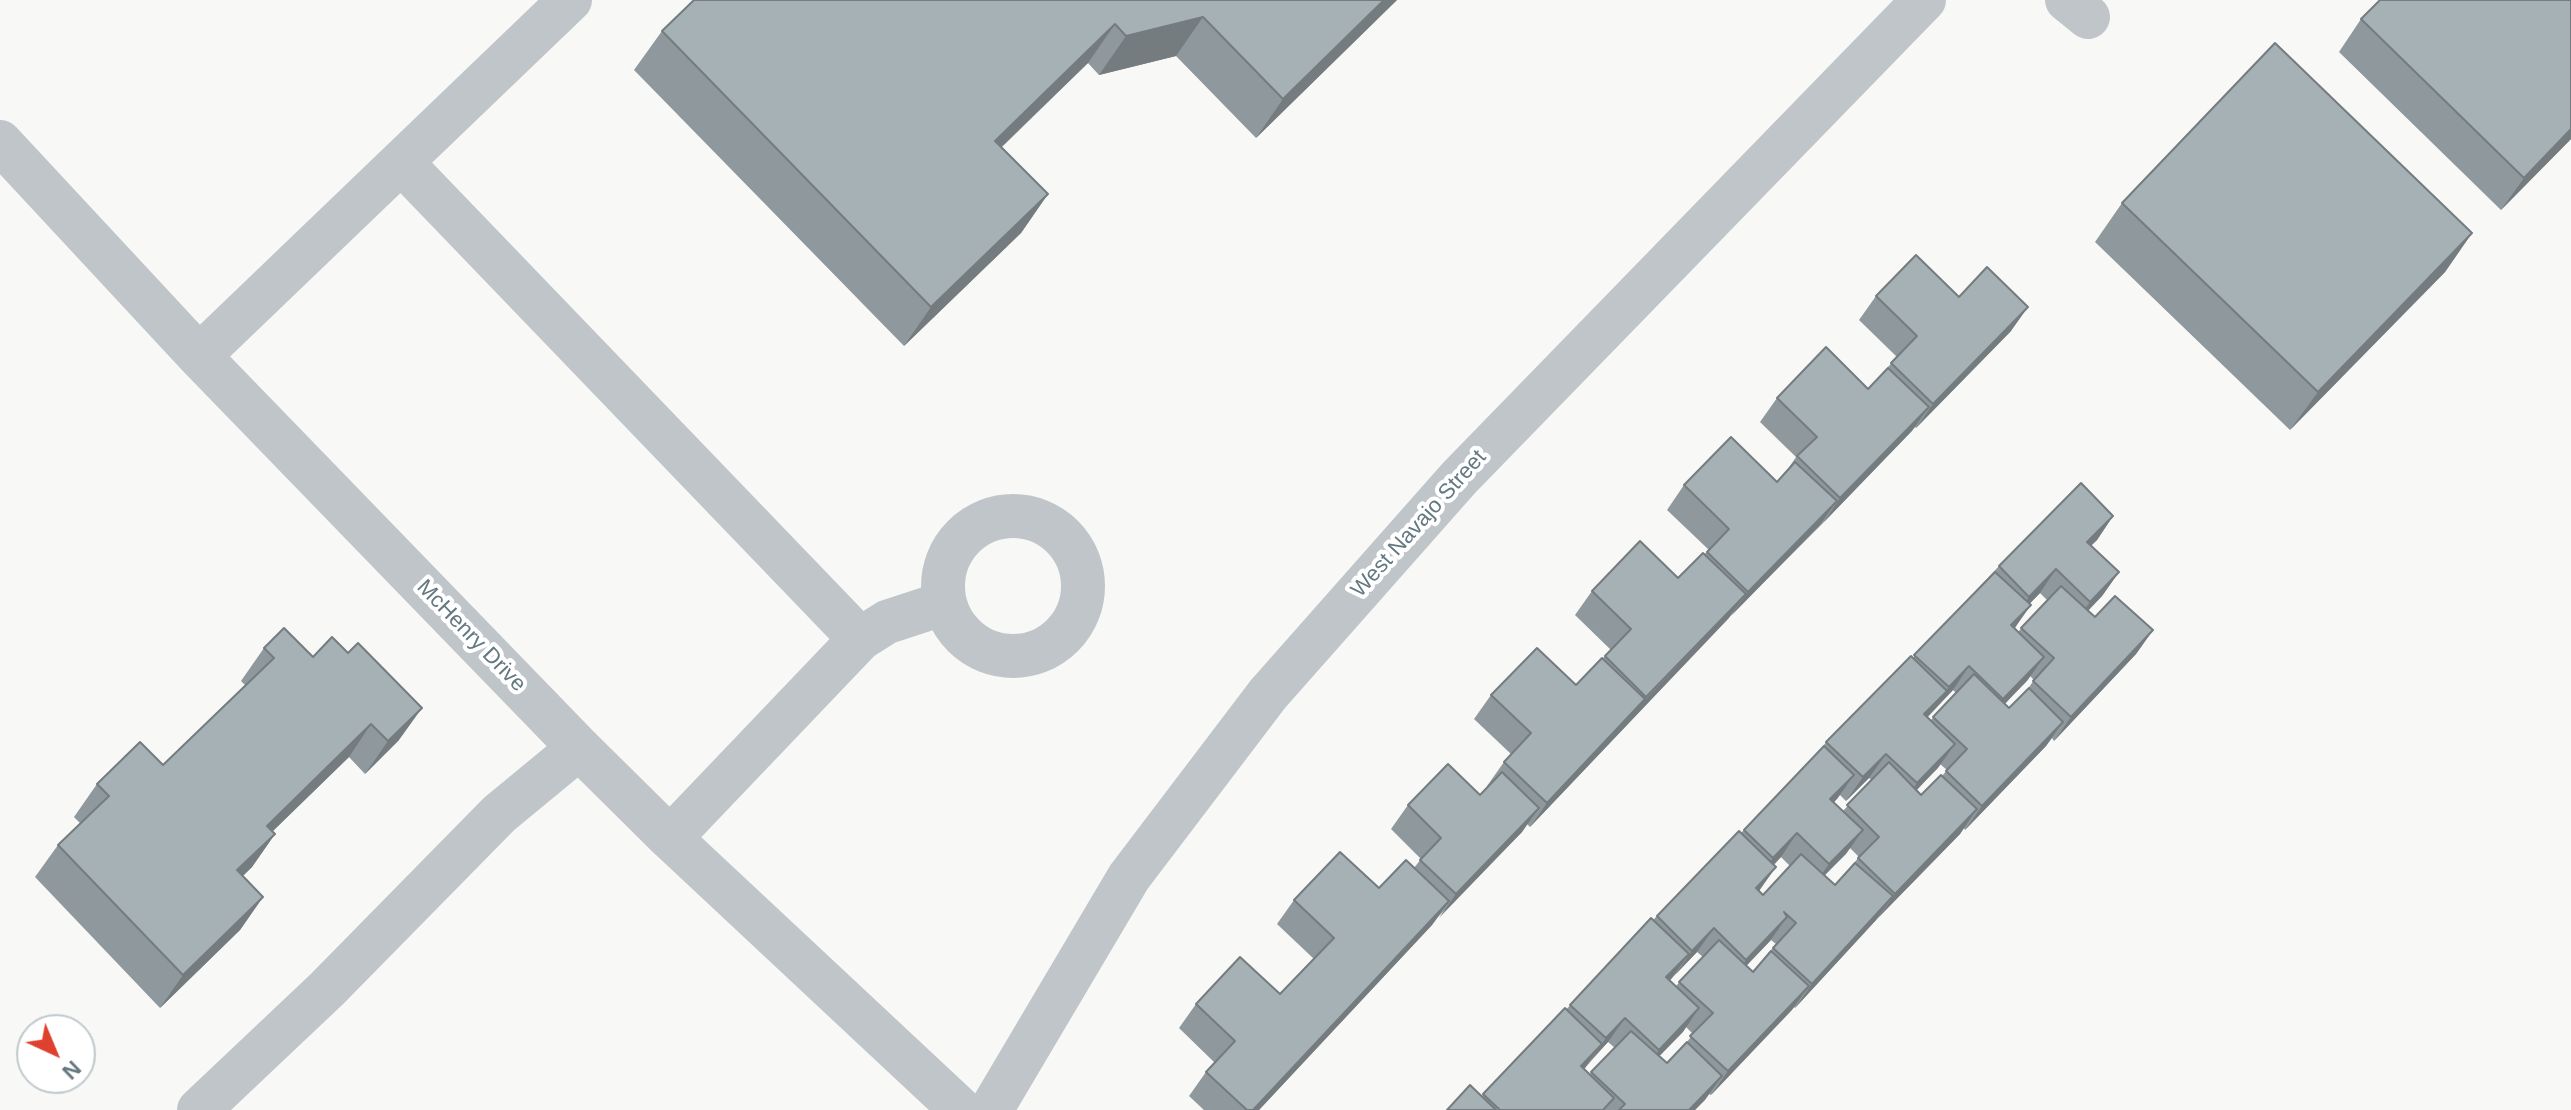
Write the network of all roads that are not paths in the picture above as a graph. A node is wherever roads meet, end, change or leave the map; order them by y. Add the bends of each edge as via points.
1 (570, 0) edge
2 (1924, 0) edge
3 (0, 142) edge
4 (401, 162) junction
5 (199, 356) junction
6 (945, 603) dead end
7 (860, 639) junction
8 (579, 748) junction
9 (670, 838) junction
10 (199, 1110) edge
11 (961, 1110) edge
12 (991, 1110) edge

1 - 4 street
2 - 12 street, West Navajo Street via 1459,478 1268,694 1129,877
3 - 5 street, McHenry Drive
4 - 5 street
4 - 7 street
5 - 8 street, McHenry Drive
6 - 7 street via 887,622
7 - 9 street
8 - 9 street, McHenry Drive
8 - 10 street via 499,814
9 - 11 street, McHenry Drive

